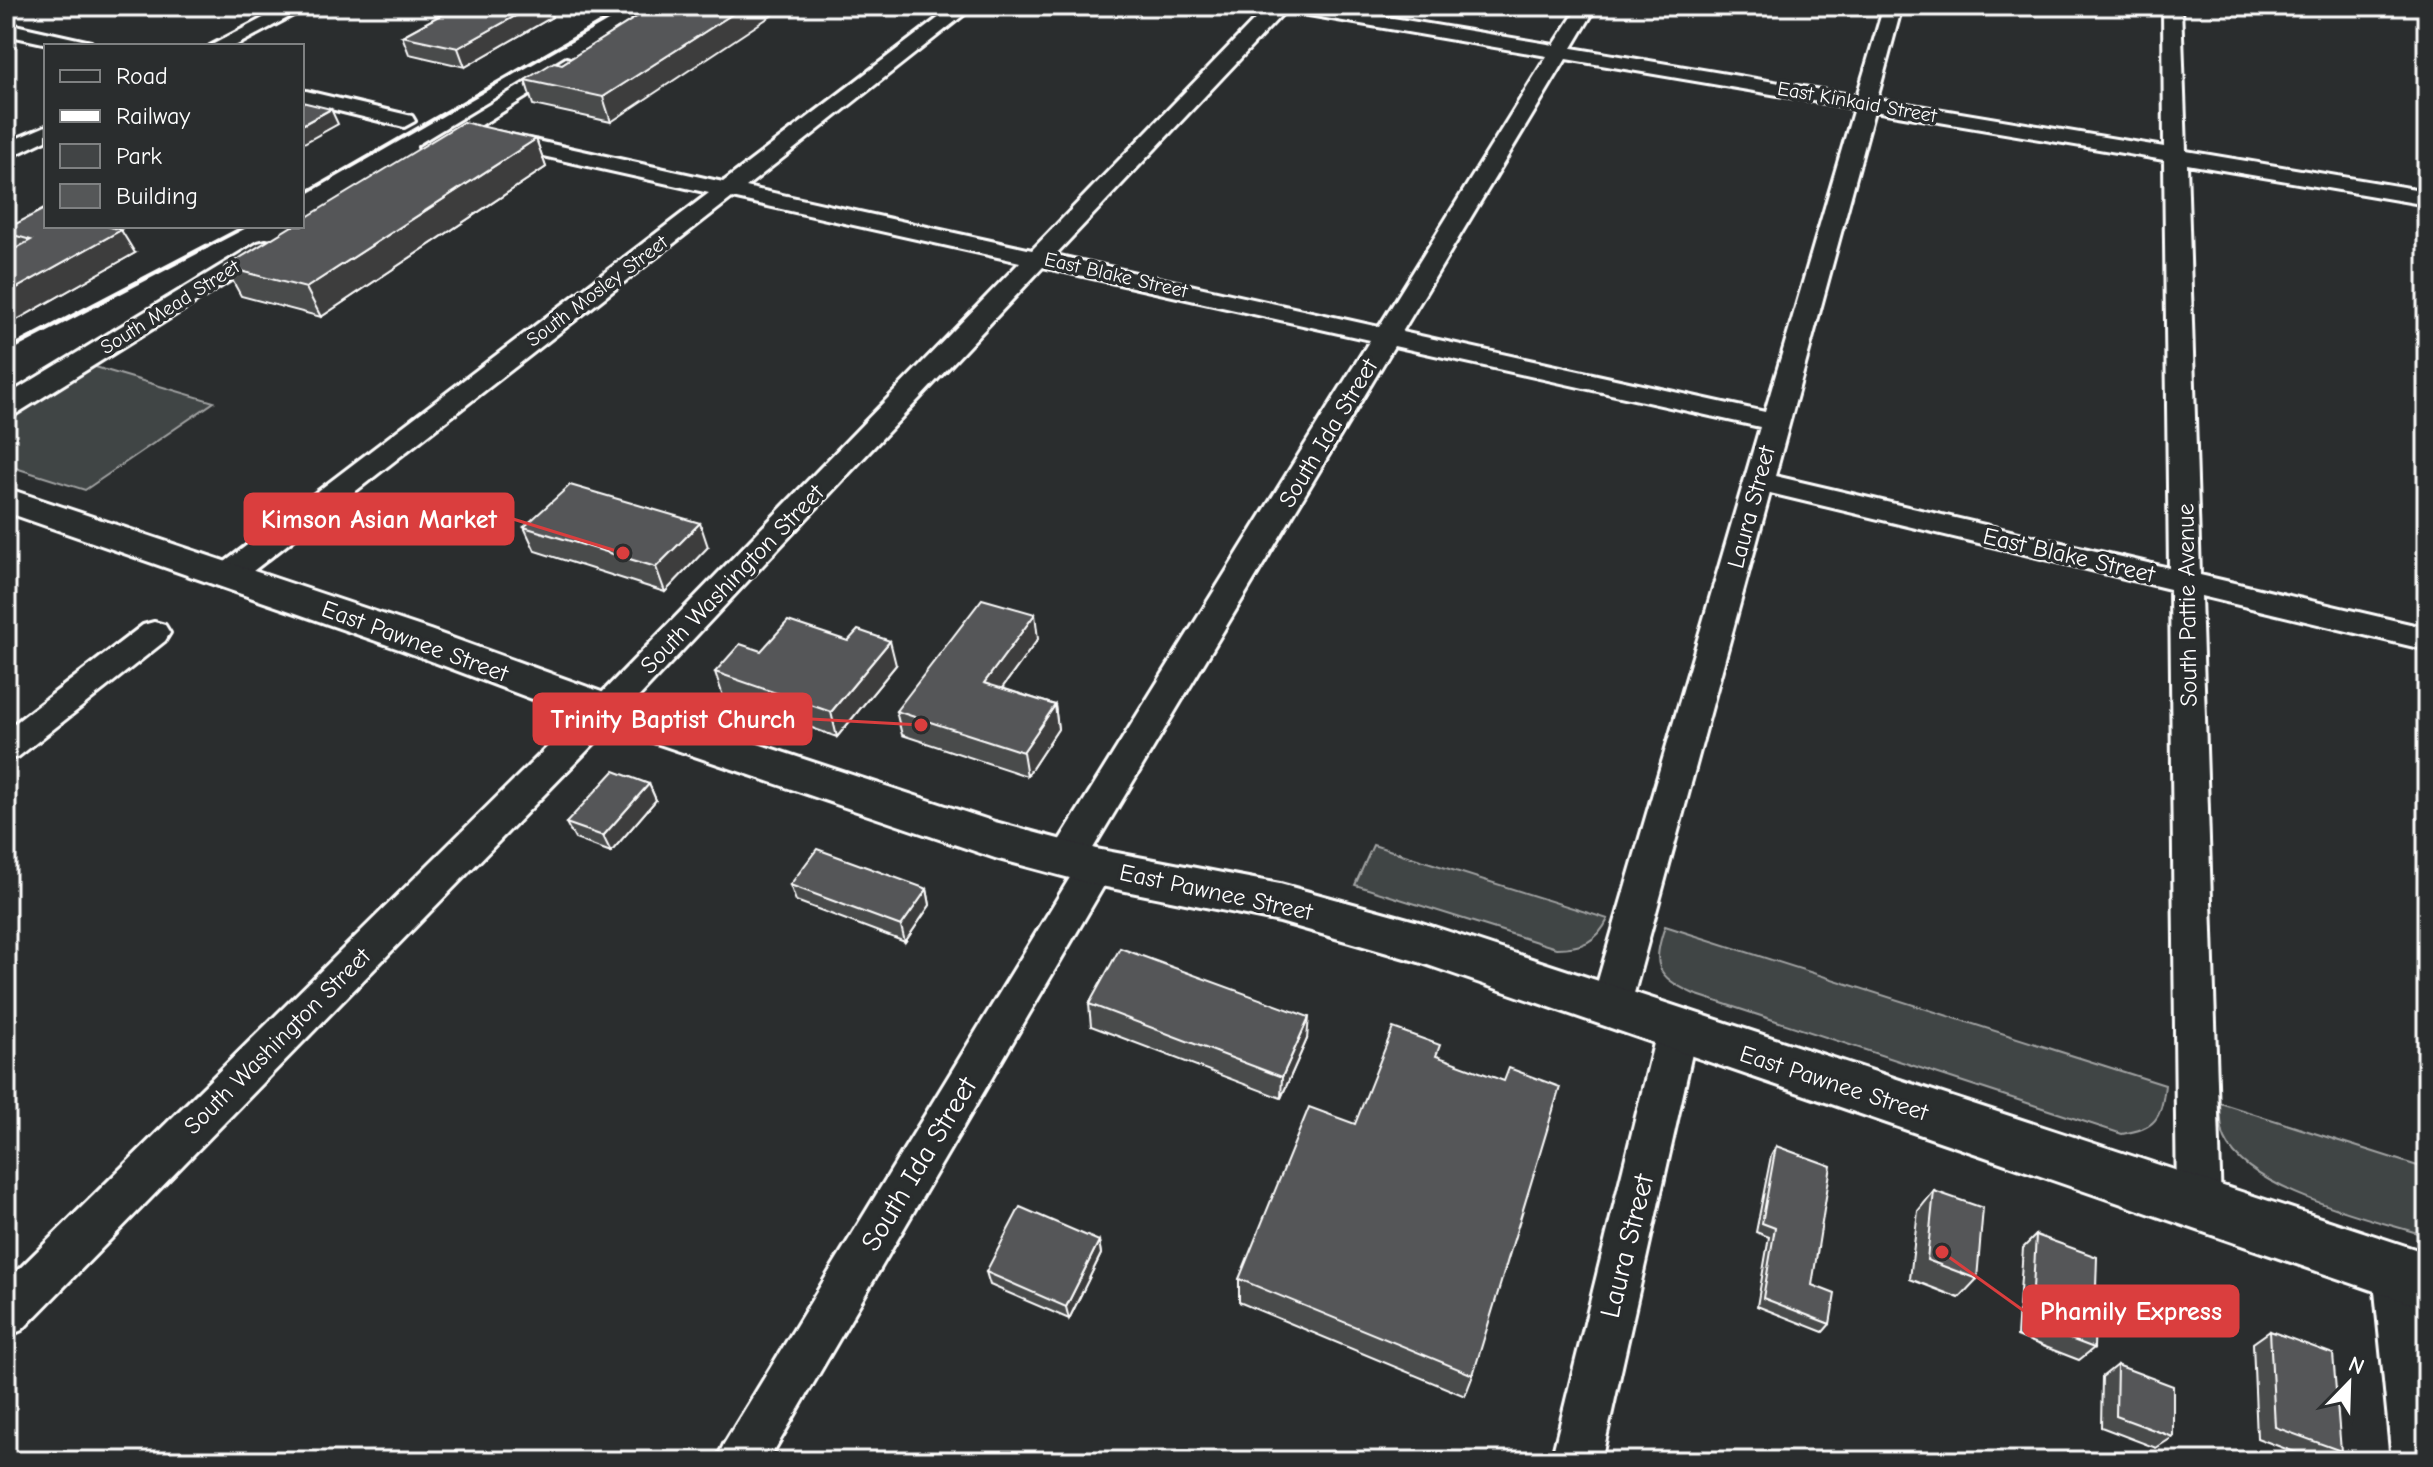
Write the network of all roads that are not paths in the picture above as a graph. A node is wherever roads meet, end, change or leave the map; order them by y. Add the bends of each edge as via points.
1 (301, 6) edge
2 (966, 6) edge
3 (1279, 6) edge
4 (1287, 6) edge
5 (1588, 6) edge
6 (1893, 6) edge
7 (2172, 6) edge
8 (6, 29) edge
9 (75, 44) edge
10 (224, 44) edge
11 (1560, 52) junction
12 (580, 56) edge
13 (304, 96) edge
14 (1867, 104) junction
15 (404, 121) dead end
16 (457, 131) junction
17 (44, 133) edge
18 (6, 152) edge
19 (2176, 156) junction
20 (405, 163) edge
21 (727, 191) junction
22 (2427, 198) edge
23 (287, 236) edge
24 (1039, 258) junction
25 (1387, 336) junction
26 (6, 408) edge
27 (1774, 422) junction
28 (1758, 481) junction
29 (6, 499) edge
30 (228, 575) junction
31 (2186, 582) junction
32 (154, 633) dead end
33 (2427, 639) edge
34 (606, 710) junction
35 (6, 748) edge
36 (1081, 863) junction
37 (1610, 1008) junction
38 (1677, 1031) junction
39 (2199, 1205) junction
40 (2411, 1276) edge
41 (6, 1314) edge
42 (741, 1461) edge
43 (1576, 1461) edge
44 (2417, 1461) edge

1 - 10 street
2 - 21 street, South Mosley Street
3 - 24 street, South Washington Street
4 - 11 street, East Kinkaid Street
5 - 11 street, South Ida Street
6 - 14 street, Laura Street
7 - 19 street, South Pattie Avenue
8 - 9 street
11 - 14 street, East Kinkaid Street
11 - 25 street, South Ida Street
12 - 16 street
13 - 15 street
14 - 19 street, East Kinkaid Street
14 - 27 street, Laura Street
16 - 20 street
16 - 21 street, East Blake Street
17 - 18 street
19 - 22 street, East Kinkaid Street
19 - 31 street, South Pattie Avenue
21 - 24 street, East Blake Street
21 - 30 street, South Mosley Street
23 - 26 street, South Mead Street
24 - 25 street, East Blake Street
24 - 34 street, South Washington Street
25 - 27 street, East Blake Street
25 - 36 street, South Ida Street
27 - 28 street, Laura Street
28 - 31 street, East Blake Street
28 - 37 street, Laura Street
29 - 30 main road, East Pawnee Street
30 - 34 main road, East Pawnee Street
31 - 33 street, East Blake Street
31 - 39 street, South Pattie Avenue
32 - 35 street
34 - 36 main road, East Pawnee Street via 995,840
34 - 41 street, South Washington Street
36 - 37 main road, East Pawnee Street via 1292,907 1419,942
36 - 42 street, South Ida Street
37 - 38 main road, East Pawnee Street
38 - 39 main road, East Pawnee Street
38 - 43 street, Laura Street
39 - 40 main road, East Pawnee Street
40 - 44 street

